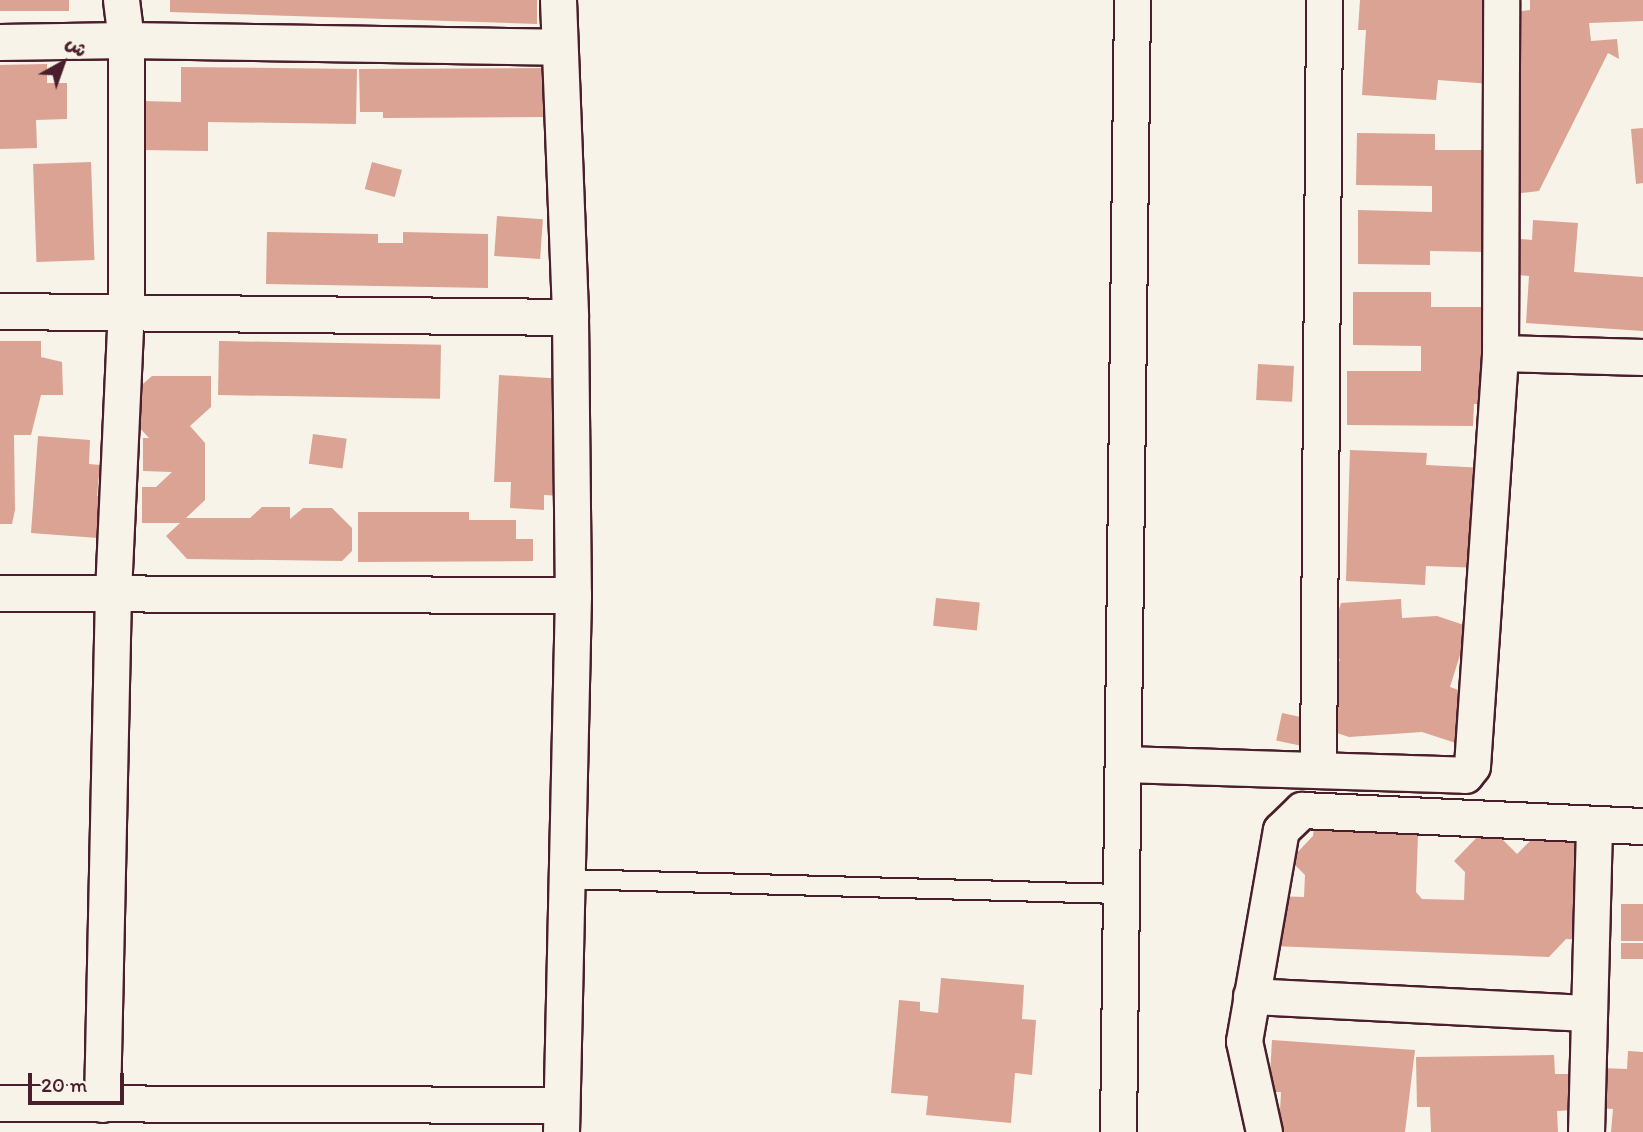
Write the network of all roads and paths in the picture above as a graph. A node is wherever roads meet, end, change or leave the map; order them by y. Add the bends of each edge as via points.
1 (121, 0) edge
2 (558, 0) edge
3 (1132, 0) edge
4 (1324, 0) edge
5 (1501, 0) edge
6 (126, 40) junction
7 (0, 41) edge
8 (558, 47) junction
9 (0, 311) edge
10 (126, 312) junction
11 (570, 317) junction
12 (1500, 353) junction
13 (1643, 357) edge
14 (0, 593) edge
15 (113, 593) junction
16 (573, 595) junction
17 (1123, 764) junction
18 (1318, 770) junction
19 (1594, 825) junction
20 (1643, 826) edge
21 (566, 879) junction
22 (1121, 894) junction
23 (1251, 996) junction
24 (1589, 1013) junction
25 (0, 1103) edge
26 (102, 1104) junction
27 (314, 1118) edge
28 (561, 1119) edge
29 (1118, 1132) edge
30 (1264, 1132) edge
31 (1586, 1132) edge

1 - 6 street
2 - 8 street
3 - 17 street
4 - 18 street
5 - 12 street
6 - 7 street
6 - 8 street
6 - 10 street
8 - 11 street
9 - 10 street
10 - 11 street
10 - 15 street
11 - 16 street
12 - 13 street
12 - 18 street via 1472,766 1465,775
14 - 15 street
15 - 16 street
15 - 26 street
16 - 21 street
17 - 18 street
17 - 22 street
19 - 20 street
19 - 23 street via 1303,810 1281,830
19 - 24 street
21 - 22 lane
21 - 28 street
22 - 29 street
23 - 24 street
23 - 30 street via 1244,1041
24 - 31 street
25 - 26 street
26 - 27 street
27 - 28 street

